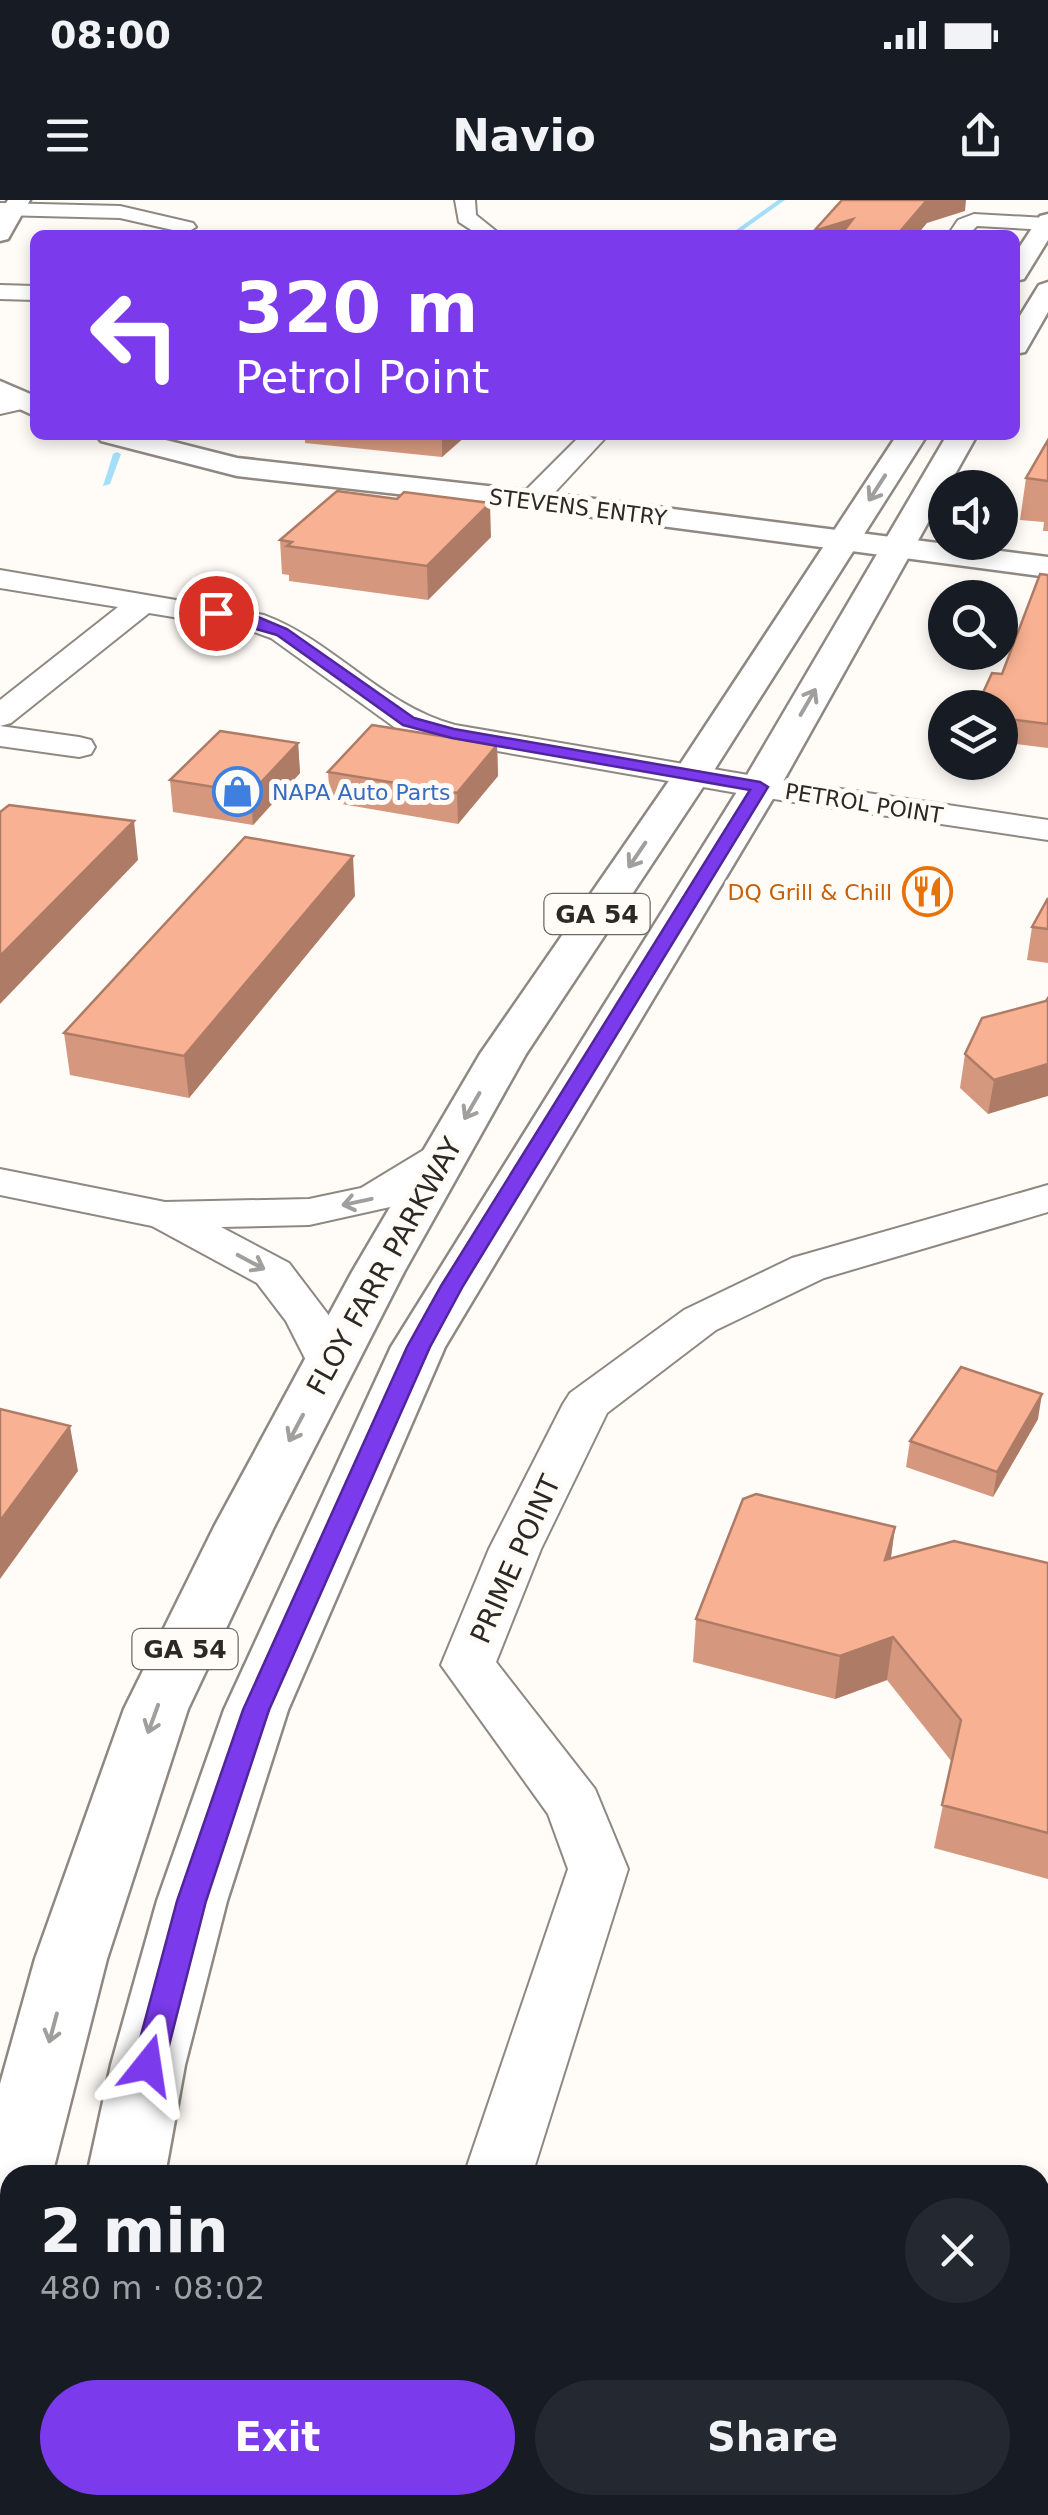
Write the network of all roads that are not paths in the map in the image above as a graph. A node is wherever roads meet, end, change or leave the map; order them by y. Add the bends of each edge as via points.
1 (465, 200) edge
2 (11, 206) edge
3 (1047, 223) edge
4 (186, 227) dead end
5 (484, 230) edge
6 (961, 230) edge
7 (0, 234) edge
8 (1020, 266) edge
9 (1048, 290) edge
10 (0, 292) edge
11 (30, 293) edge
12 (1020, 338) edge
13 (131, 440) edge
14 (590, 440) edge
15 (909, 440) edge
16 (959, 440) edge
17 (532, 500) junction
18 (842, 542) junction
19 (895, 549) junction
20 (1048, 567) edge
21 (0, 579) edge
22 (144, 601) junction
23 (0, 716) edge
24 (0, 736) edge
25 (79, 747) dead end
26 (692, 775) junction
27 (760, 787) junction
28 (1048, 830) edge
29 (442, 1157) junction
30 (0, 1182) edge
31 (1048, 1198) edge
32 (166, 1215) junction
33 (330, 1363) junction
34 (17, 2165) edge
35 (128, 2165) edge
36 (501, 2165) edge

1 - 5 street via 466,218
2 - 4 street via 120,212
2 - 7 main road
3 - 6 street via 974,220
3 - 8 main road
9 - 12 main road
10 - 11 street
13 - 17 main road, STEVENS ENTRY via 237,467
14 - 17 street
15 -> 18 main road, FLOY FARR PARKWAY
16 - 19 main road, GA 54
17 - 18 main road, STEVENS ENTRY
18 - 19 main road, STEVENS ENTRY
18 - 26 main road, FLOY FARR PARKWAY / GA 54
19 - 20 main road, STEVENS ENTRY
27 -> 19 main road, GA 54
21 - 22 street, PETROL POINT
22 - 23 street
22 - 26 street, PETROL POINT via 253,620 282,632 408,722
24 - 25 street
26 - 27 street, PETROL POINT
26 -> 29 main road, FLOY FARR PARKWAY / GA 54 via 503,1054
27 - 28 street, PETROL POINT
27 - 35 main road, GA 54 via 418,1347 256,1710 192,1901
29 -> 32 street via 375,1198 309,1212
29 - 33 main road, FLOY FARR PARKWAY / GA 54
30 - 32 street
31 - 36 street, PRIME POINT via 808,1268 700,1320 588,1404 468,1665 574,1804 598,1869
32 -> 33 street via 273,1274 307,1317
33 -> 34 main road, FLOY FARR PARKWAY / GA 54 via 156,1709 72,1959

